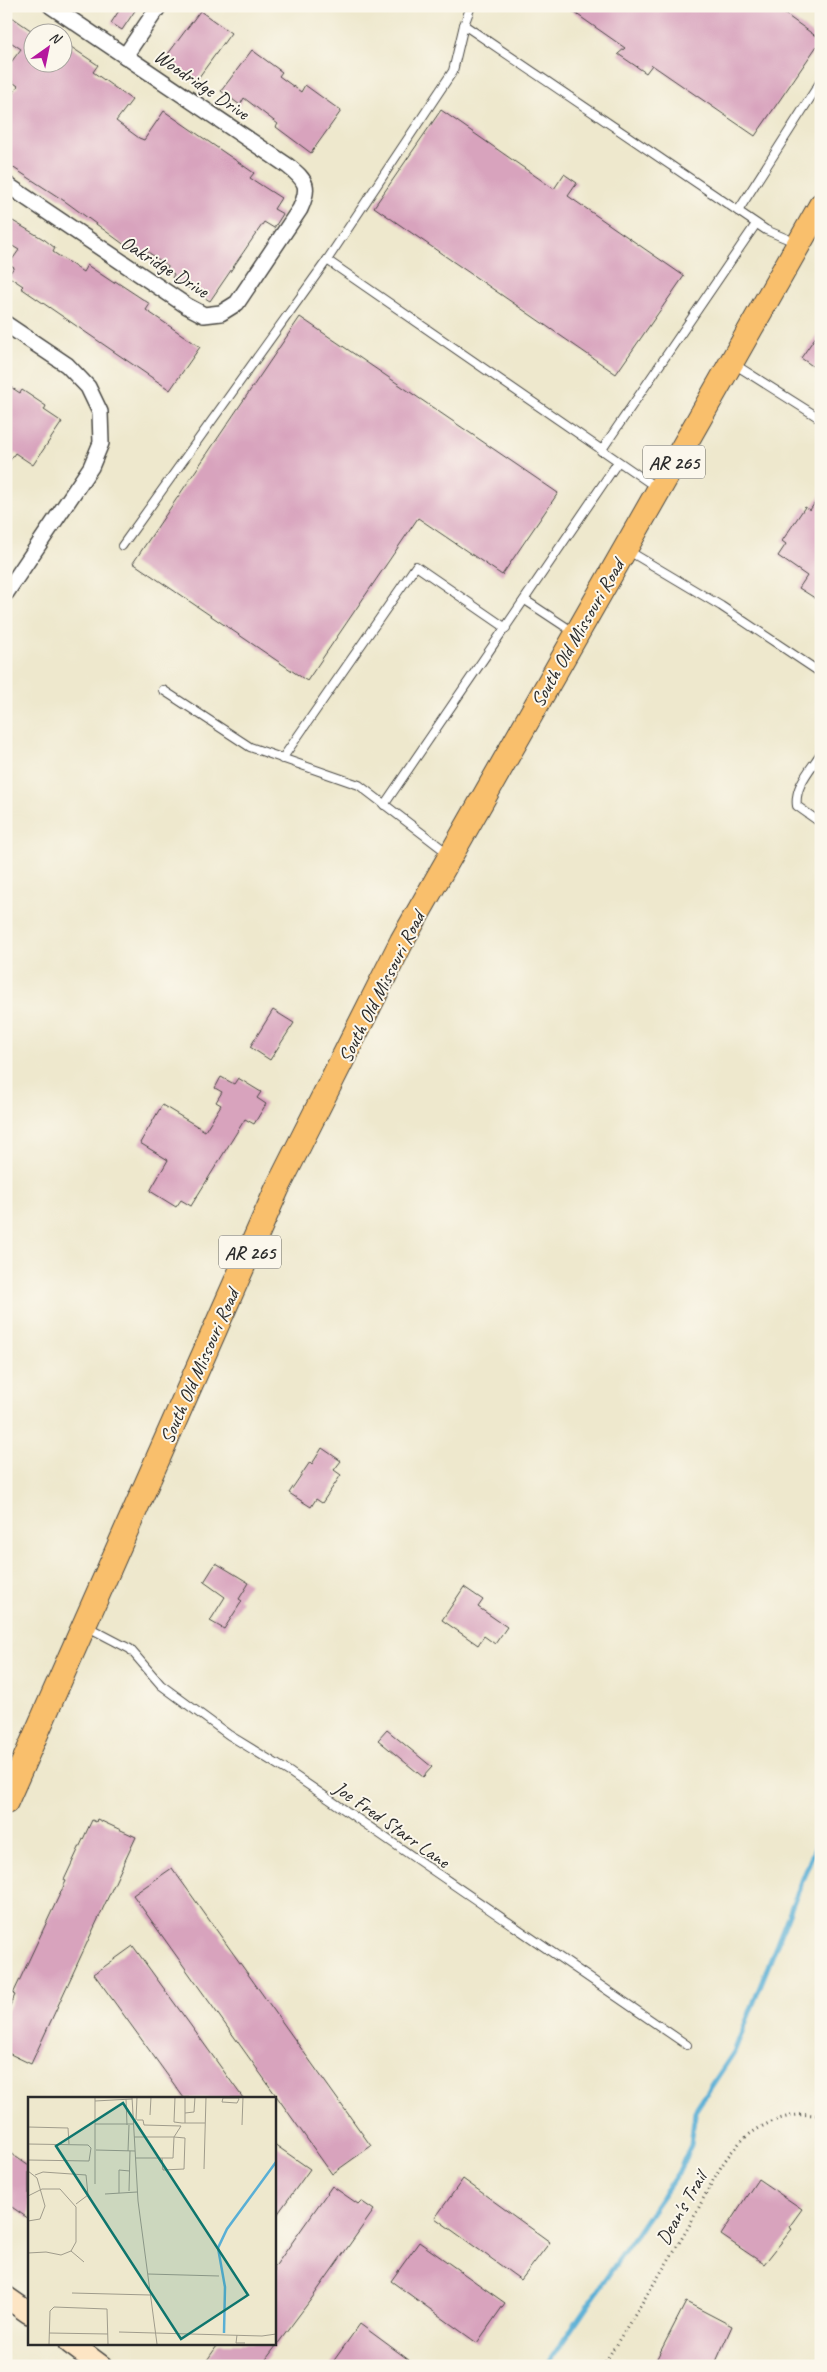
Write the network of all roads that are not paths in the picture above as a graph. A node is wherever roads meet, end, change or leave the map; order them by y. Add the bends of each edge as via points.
1 (51, 6) edge
2 (159, 6) edge
3 (471, 6) edge
4 (464, 25) junction
5 (125, 56) junction
6 (821, 81) edge
7 (6, 184) edge
8 (300, 209) joint
9 (820, 209) edge
10 (738, 211) junction
11 (756, 224) junction
12 (799, 244) junction
13 (327, 260) junction
14 (6, 324) edge
15 (731, 362) junction
16 (821, 419) edge
17 (601, 451) junction
18 (618, 462) junction
19 (659, 489) junction
20 (122, 546) dead end
21 (625, 549) junction
22 (6, 593) edge
23 (525, 600) junction
24 (506, 628) junction
25 (576, 634) junction
26 (821, 672) edge
27 (163, 690) dead end
28 (821, 753) edge
29 (282, 758) junction
30 (384, 805) junction
31 (821, 824) edge
32 (451, 855) junction
33 (85, 1625) junction
34 (6, 1802) edge
35 (687, 2045) dead end
36 (6, 2297) edge
37 (28, 2312) edge
38 (71, 2344) edge
39 (101, 2366) edge

1 - 5 street, Woodridge Drive
2 - 5 street
3 - 4 lane
4 - 10 lane
4 - 13 lane via 454,71
5 - 8 street, Woodridge Drive via 298,175 305,183 307,194
6 - 10 lane
7 - 8 street, Oakridge Drive via 204,315 221,313 237,303
9 - 12 main road, South Old Missouri Road / AR 265
10 - 11 lane
11 - 12 lane
11 - 17 lane
12 - 15 main road, South Old Missouri Road / AR 265
13 - 17 lane
13 - 20 lane
14 - 22 street via 67,365 88,387 100,412 101,443 91,467
15 - 16 lane
15 - 19 main road, South Old Missouri Road / AR 265
17 - 18 lane
18 - 19 lane
18 - 23 lane
19 - 21 main road, South Old Missouri Road / AR 265
21 - 25 main road, South Old Missouri Road / AR 265
21 - 26 lane via 721,606
23 - 24 lane
23 - 25 lane
24 - 29 lane via 416,566
24 - 30 lane
25 - 32 main road, South Old Missouri Road / AR 265
27 - 29 lane via 250,747
28 - 31 lane via 797,789 796,798 797,806
29 - 30 lane via 359,785
30 - 32 lane
32 - 33 main road, South Old Missouri Road / AR 265 via 402,941 277,1189
33 - 34 main road, South Old Missouri Road / AR 265
33 - 35 lane, Joe Fred Starr Lane via 130,1649 161,1685 228,1735 291,1773
36 - 37 street
38 - 39 street

